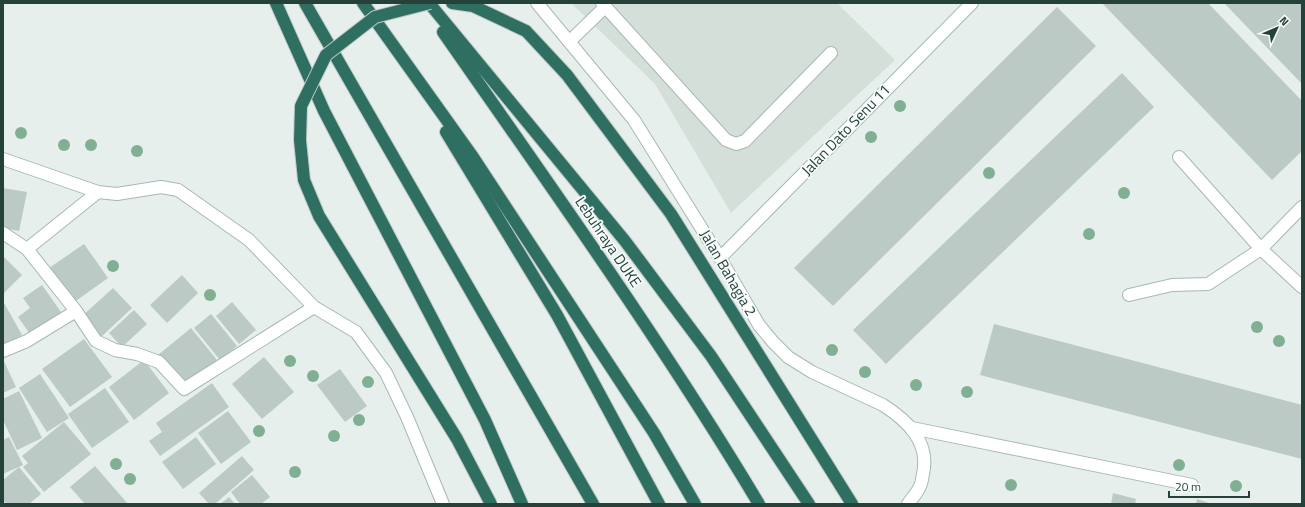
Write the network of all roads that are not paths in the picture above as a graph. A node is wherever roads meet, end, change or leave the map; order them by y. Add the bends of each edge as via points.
1 (276, 3) edge
2 (305, 3) edge
3 (363, 3) edge
4 (423, 3) edge
5 (429, 3) edge
6 (452, 3) edge
7 (537, 3) edge
8 (972, 3) edge
9 (603, 5) edge
10 (570, 41) junction
11 (831, 53) dead end
12 (401, 57) junction
13 (1179, 157) dead end
14 (3, 159) edge
15 (98, 192) junction
16 (1302, 207) edge
17 (3, 233) edge
18 (27, 249) junction
19 (1261, 249) junction
20 (720, 258) junction
21 (1302, 287) edge
22 (1129, 295) dead end
23 (314, 307) junction
24 (76, 311) junction
25 (3, 351) edge
26 (912, 428) junction
27 (1192, 485) dead end
28 (443, 504) edge
29 (491, 504) edge
30 (522, 504) edge
31 (593, 504) edge
32 (659, 504) edge
33 (695, 504) edge
34 (759, 504) edge
35 (809, 504) edge
36 (852, 504) edge
37 (908, 504) edge

1 - 30 highway via 324,111 484,420
2 - 31 highway
3 - 12 highway
4 - 34 highway, Lebuhraya DUKE via 604,263 716,433
5 - 29 highway, bridge via 375,17 326,55 301,106 300,140 304,180 319,216 457,439
5 - 35 highway via 625,241 711,356
6 - 36 highway via 473,6 526,31 567,75 671,214
7 - 10 street, Jalan Bahagia 2
8 - 20 street, Jalan Dato Senu 11
9 - 10 street
9 - 11 street via 726,140 736,144 745,141
10 - 20 street, Jalan Bahagia 2 via 634,120
12 - 32 highway via 558,315
12 - 33 highway via 473,157 654,433
13 - 19 street
14 - 15 street
15 - 18 street
15 - 23 street via 117,194 161,187 178,190 249,240
16 - 19 street
17 - 18 street
18 - 24 street
19 - 21 street
19 - 22 street via 1208,284 1172,285
20 - 26 street, Jalan Bahagia 2 via 759,325 788,357 812,372 883,405
23 - 24 street via 184,389 159,362 115,350 96,341
23 - 28 street via 356,332 386,373
24 - 25 street via 27,341
26 - 27 street
26 - 37 street, Jalan Bahagia 2 via 922,444 925,464 920,486

